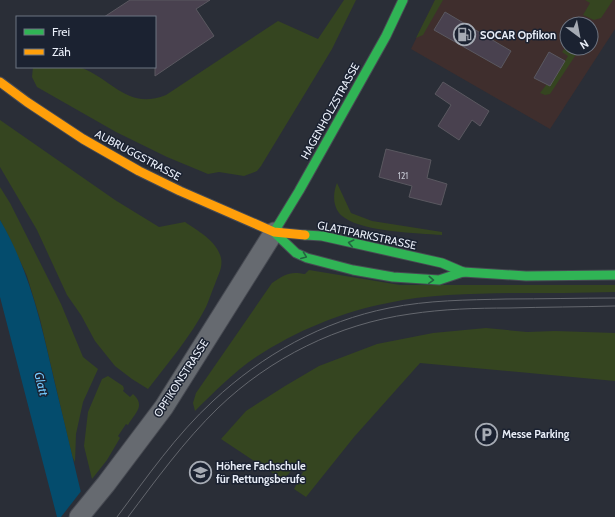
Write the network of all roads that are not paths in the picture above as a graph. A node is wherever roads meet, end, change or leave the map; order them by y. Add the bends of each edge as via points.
1 (403, 0) edge
2 (0, 82) edge
3 (274, 232) junction
4 (462, 272) junction
5 (615, 274) edge
6 (79, 517) edge

1 - 3 street, HAGENHOLZSTRASSE via 386,36
2 - 3 street, AUBRUGGSTRASSE via 83,139 139,171
4 -> 3 street, GLATTPARKSTRASSE via 442,263 322,236
3 -> 4 street, GLATTPARKSTRASSE via 296,253 353,270 393,277 439,280
3 - 6 street, OPFIKONSTRASSE via 164,407
4 - 5 street, GLATTPARKSTRASSE via 526,276

